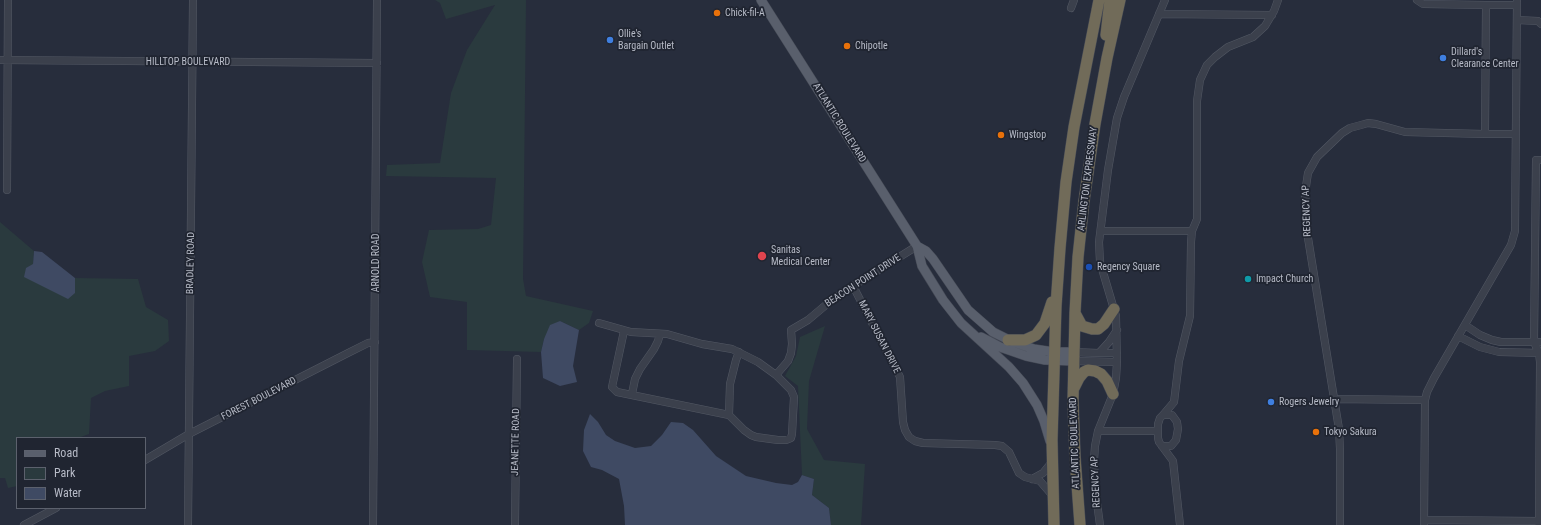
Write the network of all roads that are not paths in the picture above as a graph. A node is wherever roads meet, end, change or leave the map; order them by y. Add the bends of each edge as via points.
1 (8, 0) edge
2 (193, 0) edge
3 (377, 0) edge
4 (761, 0) edge
5 (1074, 0) edge
6 (1099, 0) edge
7 (1110, 0) edge
8 (1120, 0) edge
9 (1164, 0) edge
10 (1278, 0) edge
11 (1417, 0) edge
12 (1517, 2) edge
13 (1486, 5) junction
14 (1070, 8) dead end
15 (1159, 14) junction
16 (1272, 15) junction
17 (1517, 20) junction
18 (1541, 24) edge
19 (0, 60) edge
20 (8, 60) junction
21 (192, 62) junction
22 (377, 63) junction
23 (1096, 113) junction
24 (1485, 134) junction
25 (1516, 134) junction
26 (1539, 160) edge
27 (6, 190) dead end
28 (1101, 231) junction
29 (1192, 231) junction
30 (917, 246) junction
31 (1057, 282) junction
32 (853, 286) junction
33 (1114, 309) junction
34 (1075, 313) junction
35 (599, 323) dead end
36 (1465, 325) junction
37 (966, 328) junction
38 (1117, 330) junction
39 (624, 331) junction
40 (660, 334) junction
41 (1458, 336) junction
42 (1008, 340) junction
43 (375, 342) junction
44 (1538, 342) edge
45 (739, 352) junction
46 (1540, 352) edge
47 (1099, 353) junction
48 (1117, 353) junction
49 (1054, 356) junction
50 (1073, 356) junction
51 (517, 359) dead end
52 (1118, 362) junction
53 (776, 375) junction
54 (1073, 390) junction
55 (632, 394) junction
56 (1113, 394) junction
57 (1334, 399) junction
58 (1425, 400) junction
59 (1174, 402) junction
60 (729, 414) junction
61 (1163, 416) junction
62 (1175, 418) junction
63 (1098, 431) junction
64 (1157, 431) junction
65 (190, 434) junction
66 (1174, 444) junction
67 (1162, 446) junction
68 (146, 459) edge
69 (1173, 461) junction
70 (1052, 462) junction
71 (1032, 479) junction
72 (1053, 496) junction
73 (54, 509) edge
74 (1424, 523) edge
75 (1540, 523) edge
76 (24, 525) edge
77 (188, 525) edge
78 (372, 525) edge
79 (515, 525) edge
80 (1054, 525) edge
81 (1080, 525) edge
82 (1100, 525) edge
83 (1180, 525) edge
84 (1340, 525) edge

1 - 20 street
2 - 21 street, BRADLEY ROAD
3 - 22 street, ARNOLD ROAD
4 - 30 main road, ATLANTIC BOULEVARD
5 - 14 street
6 - 31 highway, ARLINGTON EXPRESSWAY via 1071,149
7 - 23 highway
8 - 23 highway, ARLINGTON EXPRESSWAY
9 - 15 street, REGENCY AP
10 - 16 street
11 - 13 street via 1423,4
12 - 13 street
12 - 17 street
13 - 24 street
15 - 16 street
15 - 28 street, REGENCY AP via 1117,118 1110,153
16 - 29 street via 1253,37 1228,47 1215,57 1200,80 1197,101 1197,219
17 - 18 street via 1538,21
17 - 25 street
19 - 20 street, HILLTOP BOULEVARD
20 - 21 street, HILLTOP BOULEVARD
20 - 27 street
21 - 22 street, HILLTOP BOULEVARD
21 - 65 street, BRADLEY ROAD
22 - 43 street, ARNOLD ROAD
23 - 34 highway, ARLINGTON EXPRESSWAY via 1084,201
24 - 25 street, REGENCY AP
24 - 57 street, REGENCY AP via 1405,132 1368,123 1342,133 1312,165 1305,193 1307,228
25 - 36 street via 1515,231 1510,245
26 - 44 street
28 - 29 street
28 - 33 street, REGENCY AP via 1100,262
29 - 59 street via 1190,316
30 - 32 street, BEACON POINT DRIVE
30 - 37 main road, ATLANTIC BOULEVARD via 922,266 948,307
30 - 42 main road, ATLANTIC BOULEVARD via 933,259 971,314
31 - 42 highway via 1039,333 1028,339
31 - 49 highway, ARLINGTON EXPRESSWAY
32 - 53 street, BEACON POINT DRIVE via 808,320 790,330 791,353 788,361
32 - 71 street, MARY SUSAN DRIVE via 900,378 903,422 909,437 923,443 1000,445 1010,452 1018,473
33 - 34 highway via 1098,329 1082,326
33 - 38 street, REGENCY AP
34 - 50 highway, ARLINGTON EXPRESSWAY
35 - 39 street
36 - 41 street
36 - 44 street via 1492,340
37 - 49 main road via 990,342 1015,352 1036,358
37 - 70 main road, ATLANTIC BOULEVARD via 1023,383 1042,416 1048,434
38 - 47 street
38 - 48 street, REGENCY AP
39 - 40 street
39 - 55 street via 612,387 617,392
40 - 45 street
40 - 55 street via 654,349 635,379
41 - 46 street via 1480,347 1499,352
41 - 58 street via 1434,378
42 - 49 main road, ATLANTIC BOULEVARD
43 - 65 street, FOREST BOULEVARD via 368,343
43 - 78 street, ARNOLD ROAD
44 - 46 street
45 - 53 street
45 - 60 street via 730,384
46 - 75 street
47 - 48 street
47 - 50 street
48 - 52 street, REGENCY AP
49 - 50 main road, ATLANTIC BOULEVARD
49 - 70 highway, ATLANTIC BOULEVARD
50 - 52 street
50 - 54 highway, ATLANTIC BOULEVARD
51 - 79 street, JEANETTE ROAD
52 - 56 street, REGENCY AP
53 - 60 street via 791,390 794,397 791,438 778,440 751,435
54 - 56 highway via 1079,378 1088,370 1101,374
54 - 81 highway, ATLANTIC BOULEVARD
55 - 60 street
56 - 63 street, REGENCY AP
57 - 58 street
57 - 84 street, REGENCY AP via 1340,449
58 - 74 street
59 - 61 street
59 - 62 street
61 - 62 street via 1172,415
61 - 64 street via 1160,418
62 - 66 street via 1178,429
63 - 64 street
63 - 82 street, REGENCY AP via 1094,460
64 - 67 street
65 - 68 street, FOREST BOULEVARD
65 - 77 street, BRADLEY ROAD
66 - 67 street
66 - 69 street
67 - 69 street
69 - 83 street
70 - 71 street via 1043,473
70 - 72 highway, ATLANTIC BOULEVARD
71 - 72 street, MARY SUSAN DRIVE via 1042,483
72 - 80 highway, ATLANTIC BOULEVARD
73 - 76 street
74 - 75 street

